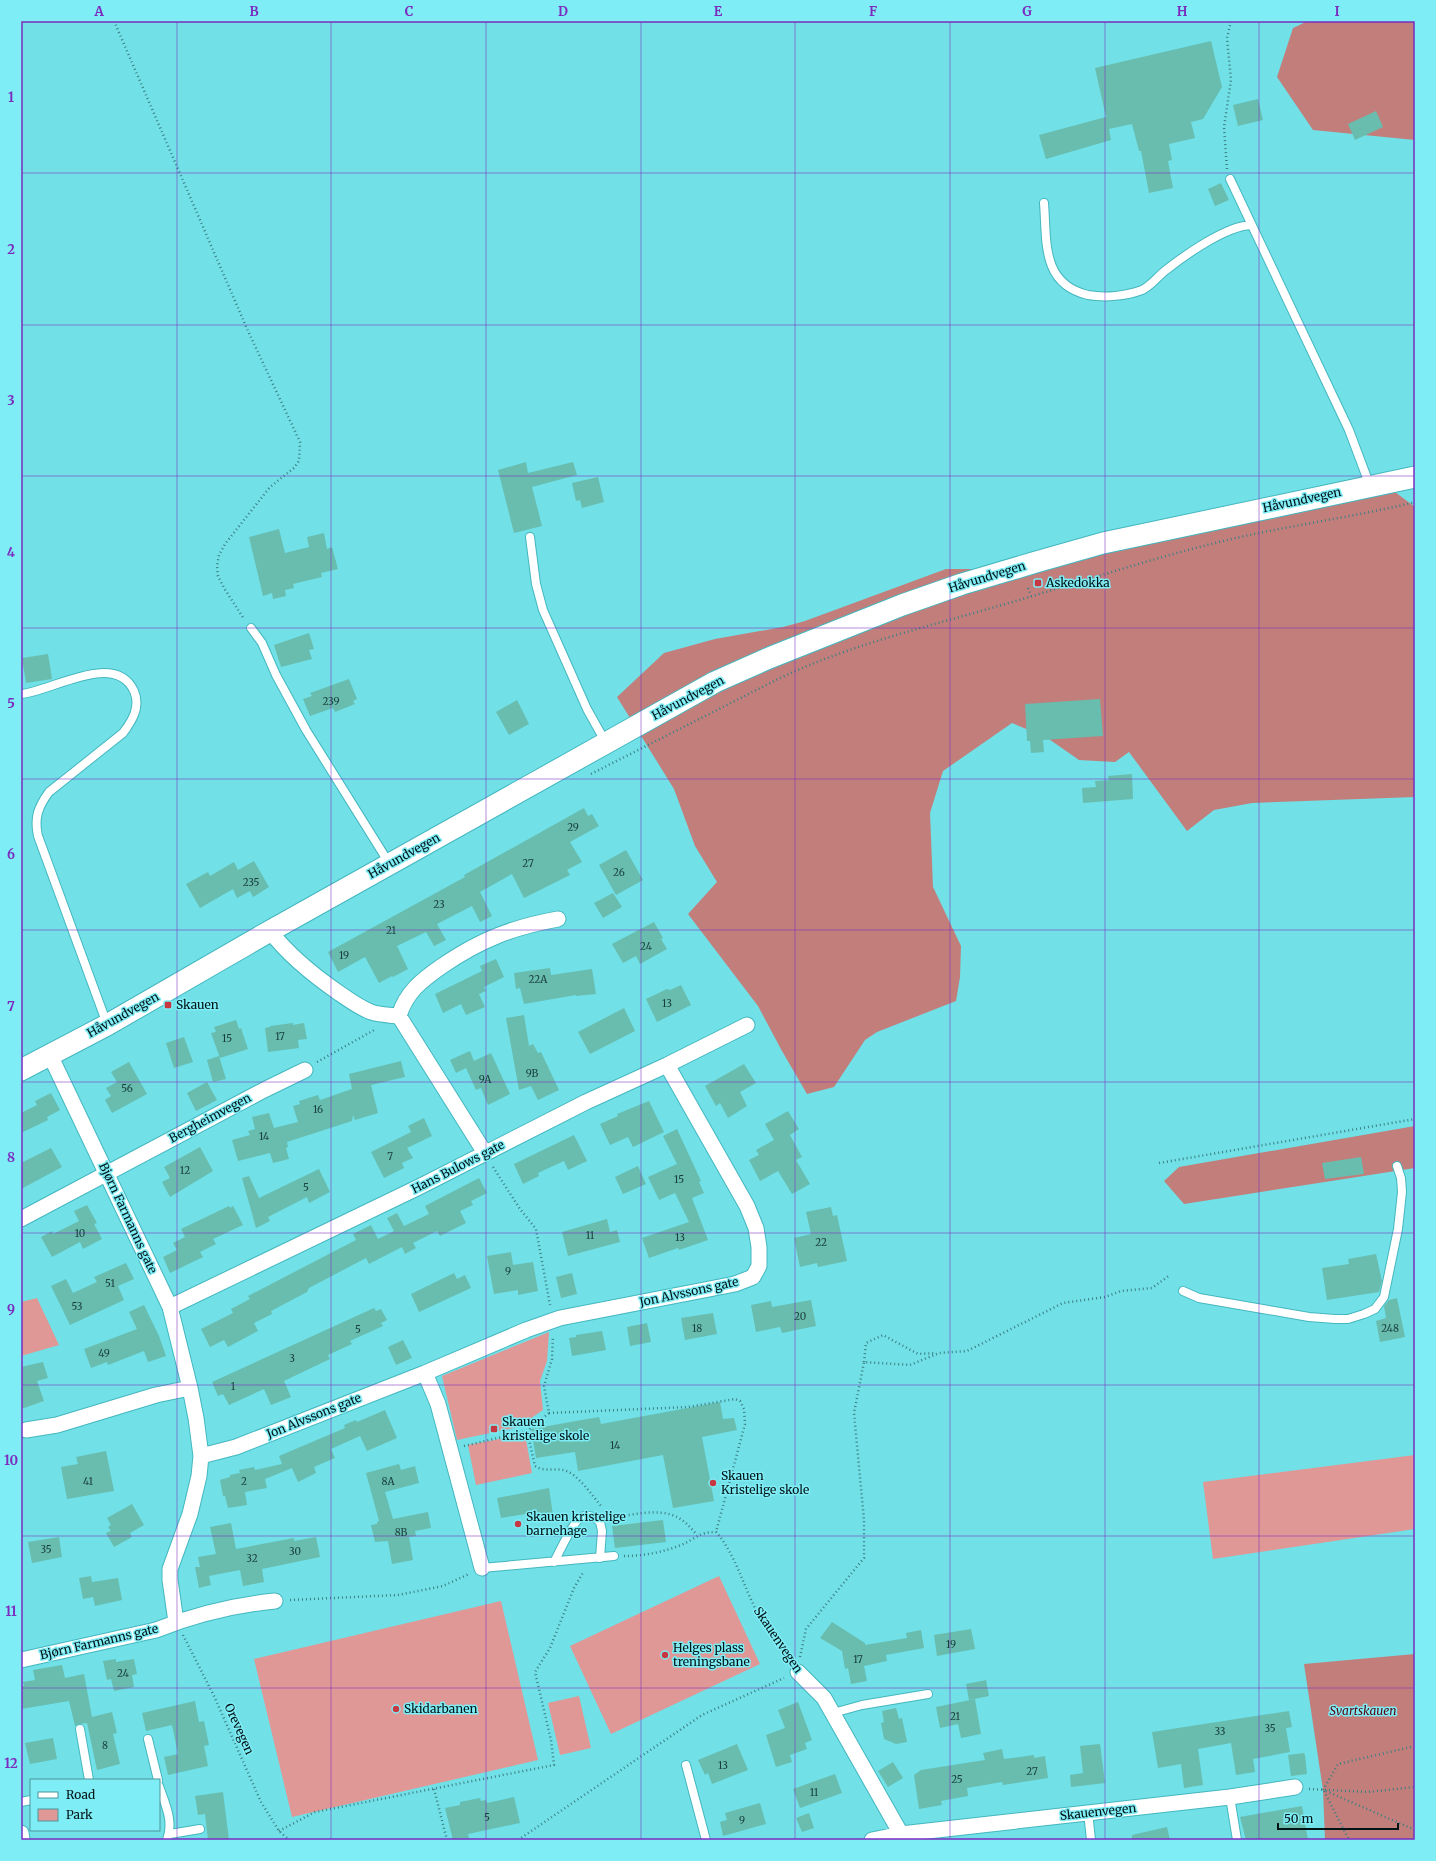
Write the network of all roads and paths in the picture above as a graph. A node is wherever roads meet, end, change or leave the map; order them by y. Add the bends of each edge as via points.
1 (114, 21) edge
2 (1231, 21) edge
3 (1230, 179) joint
4 (1044, 203) dead end
5 (1251, 225) junction
6 (1415, 477) edge
7 (1371, 486) junction
8 (1415, 502) edge
9 (530, 537) dead end
10 (1028, 588) dead end
11 (1031, 596) junction
12 (251, 628) joint
13 (778, 678) dead end
14 (21, 694) edge
15 (606, 742) junction
16 (390, 864) junction
17 (558, 919) dead end
18 (270, 931) junction
19 (399, 1016) junction
20 (107, 1025) junction
21 (747, 1025) dead end
22 (50, 1055) junction
23 (667, 1065) junction
24 (21, 1070) edge
25 (305, 1070) joint
26 (1415, 1118) edge
27 (485, 1153) junction
28 (1159, 1163) dead end
29 (1396, 1166) dead end
30 (107, 1173) junction
31 (21, 1219) edge
32 (1170, 1275) dead end
33 (1183, 1291) dead end
34 (170, 1308) junction
35 (939, 1353) junction
36 (864, 1362) junction
37 (425, 1373) junction
38 (190, 1388) junction
39 (549, 1413) dead end
40 (26, 1430) dead end
41 (527, 1431) dead end
42 (202, 1456) junction
43 (610, 1518) junction
44 (597, 1519) junction
45 (716, 1532) junction
46 (697, 1535) junction
47 (614, 1556) joint
48 (600, 1558) junction
49 (590, 1559) junction
50 (554, 1562) junction
51 (482, 1568) junction
52 (275, 1601) joint
53 (176, 1622) junction
54 (21, 1660) edge
55 (798, 1672) junction
56 (928, 1694) dead end
57 (832, 1714) junction
58 (80, 1729) dead end
59 (148, 1739) dead end
60 (1415, 1746) edge
61 (686, 1765) dead end
62 (89, 1779) edge
63 (158, 1779) edge
64 (1415, 1787) edge
65 (1295, 1788) joint
66 (160, 1789) edge
67 (434, 1789) junction
68 (1323, 1790) junction
69 (1230, 1797) junction
70 (1088, 1812) junction
71 (200, 1828) dead end
72 (1415, 1830) edge
73 (279, 1831) junction
74 (21, 1833) edge
75 (901, 1834) junction
76 (945, 1835) edge
77 (168, 1837) edge
78 (22, 1840) edge
79 (289, 1840) edge
80 (447, 1840) edge
81 (518, 1840) edge
82 (706, 1840) edge
83 (872, 1840) edge
84 (1092, 1840) edge
85 (1238, 1840) edge
86 (1349, 1840) edge

1 - 12 path via 245,324 300,442 299,462 270,486 229,538 219,555 218,576
2 - 3 path via 1227,38 1231,80 1224,127
3 - 5 lane
4 - 5 lane via 1048,256 1055,274 1076,292 1092,296 1124,295 1144,289 1178,261 1218,236
5 - 7 lane via 1349,430
6 - 7 main road, Håvundvegen
7 - 15 main road, Håvundvegen via 1103,543 962,584 769,658 715,682
8 - 11 path, Håvundvegen via 1155,558
9 - 15 lane via 532,561 543,610 587,709
10 - 11 path
11 - 13 path, Håvundvegen via 925,625
12 - 16 lane via 262,643 276,675 310,736
14 - 20 lane via 84,676 106,674 129,683 136,697 135,713 122,733 49,792 36,818 38,836
15 - 16 main road, Håvundvegen
16 - 18 main road, Håvundvegen
17 - 19 street via 508,931 464,951 410,992 402,1004
18 - 19 street via 294,959 356,1004 370,1012
18 - 20 main road, Håvundvegen
19 - 25 path
19 - 27 street
20 - 22 main road, Håvundvegen
21 - 23 street, Hans Bulows gate
22 - 24 main road, Håvundvegen
22 - 30 street, Bjørn Farmanns gate
23 - 27 street, Hans Bulows gate
23 - 37 street, Jon Alvssons gate via 747,1206 756,1228 759,1266 753,1277 735,1284 560,1318
25 - 30 street, Bergheimvegen
26 - 28 path
27 - 34 street, Hans Bulows gate
29 - 33 lane via 1401,1178 1402,1192 1398,1229 1384,1297 1375,1308 1348,1319 1309,1317 1199,1298
30 - 31 street, Bergheimvegen
30 - 34 street, Bjørn Farmanns gate
32 - 35 path via 1152,1288 1121,1291 1105,1297 1063,1303 967,1351
34 - 38 street, Bjørn Farmanns gate
35 - 36 path via 910,1365
35 - 36 path via 918,1354 883,1335 866,1343
36 - 55 path via 854,1413 864,1520 864,1558 806,1629
37 - 42 street, Jon Alvssons gate via 236,1447
37 - 51 street via 438,1404
38 - 40 street via 156,1395 57,1425
38 - 42 street, Bjørn Farmanns gate
39 - 45 path via 688,1407 740,1401 744,1409 745,1424
41 - 43 path via 535,1466 544,1470 562,1470 572,1474
42 - 53 street, Bjørn Farmanns gate via 190,1514 170,1569
43 - 44 path
43 - 46 path via 659,1512 686,1522
44 - 48 lane via 602,1531
44 - 50 lane via 591,1516 580,1518
45 - 46 path
45 - 55 path, Skauenvegen via 737,1567 760,1617
46 - 47 path via 683,1544 662,1551
47 - 48 lane
48 - 49 lane
49 - 50 lane
49 - 67 path via 574,1588 550,1648 536,1672 554,1766
50 - 51 lane
51 - 52 path via 443,1586 398,1595
52 - 53 street, Bjørn Farmanns gate via 233,1607
53 - 54 street, Bjørn Farmanns gate via 156,1630
53 - 73 path, Orevegen via 214,1696 261,1802
55 - 57 street, Skauenvegen via 824,1698
55 - 81 path via 702,1715
56 - 57 lane via 862,1705
57 - 75 street, Skauenvegen
58 - 62 lane
59 - 63 lane
60 - 68 path via 1338,1764
61 - 82 lane
64 - 68 path via 1368,1792
65 - 68 path
65 - 69 street, Skauenvegen
66 - 77 lane via 169,1816
67 - 73 path via 315,1812
67 - 80 path
68 - 72 path
68 - 86 path
69 - 70 street, Skauenvegen
69 - 85 lane
70 - 76 street, Skauenvegen
70 - 84 lane
71 - 77 lane
73 - 79 path, Orevegen
74 - 78 street
75 - 76 street, Skauenvegen
75 - 83 street, Skauenvegen

